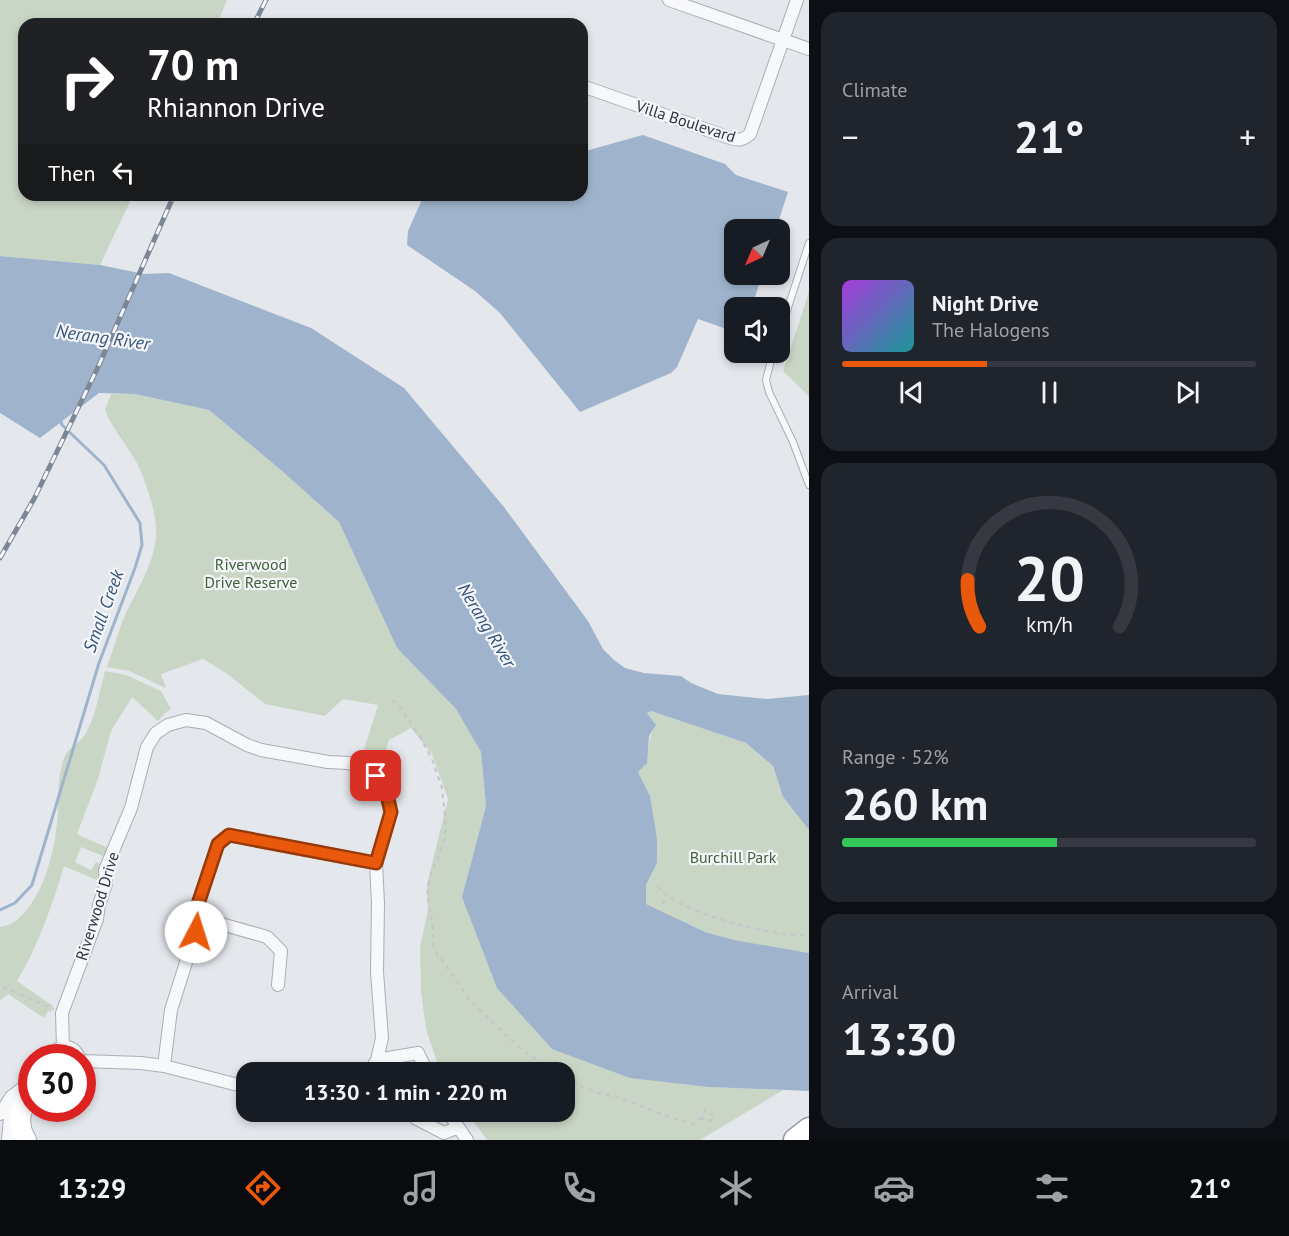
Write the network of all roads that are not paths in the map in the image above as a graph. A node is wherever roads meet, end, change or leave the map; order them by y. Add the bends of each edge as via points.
1 (669, 0) edge
2 (797, 0) edge
3 (783, 40) junction
4 (809, 49) edge
5 (588, 88) dead end
6 (809, 243) edge
7 (790, 301) edge
8 (770, 363) edge
9 (809, 485) edge
10 (376, 863) junction
11 (200, 918) junction
12 (278, 985) dead end
13 (63, 1044) edge
14 (377, 1060) joint
15 (96, 1061) edge
16 (422, 1062) edge
17 (164, 1066) junction
18 (236, 1084) edge
19 (18, 1092) edge
20 (18, 1103) edge
21 (0, 1114) edge
22 (20, 1122) edge
23 (423, 1122) edge
24 (454, 1122) edge
25 (458, 1128) junction
26 (809, 1129) edge
27 (8, 1140) edge
28 (26, 1140) edge
29 (467, 1140) edge
30 (795, 1140) edge

1 - 3 street
2 - 3 street, Villa Boulevard
3 - 4 street
3 - 5 street, Villa Boulevard via 745,139 738,140
6 - 7 lane
8 - 9 lane via 766,380 769,392
10 - 11 street via 229,835 218,844 198,904
10 - 13 street, Riverwood Drive via 391,812 386,791 365,768 261,750 206,723 186,720 168,725 156,733 147,747 131,808 105,870 106,884 97,919 62,1013
10 - 14 street, Riverwood Drive via 382,1038
11 - 12 street via 267,937 280,951
11 - 17 street via 171,1010
14 - 16 street via 418,1053
15 - 17 street
17 - 18 street
19 - 21 street
20 - 27 street via 12,1113
22 - 28 main road
23 - 25 street via 444,1133
24 - 25 street
25 - 29 street
26 - 30 highway

